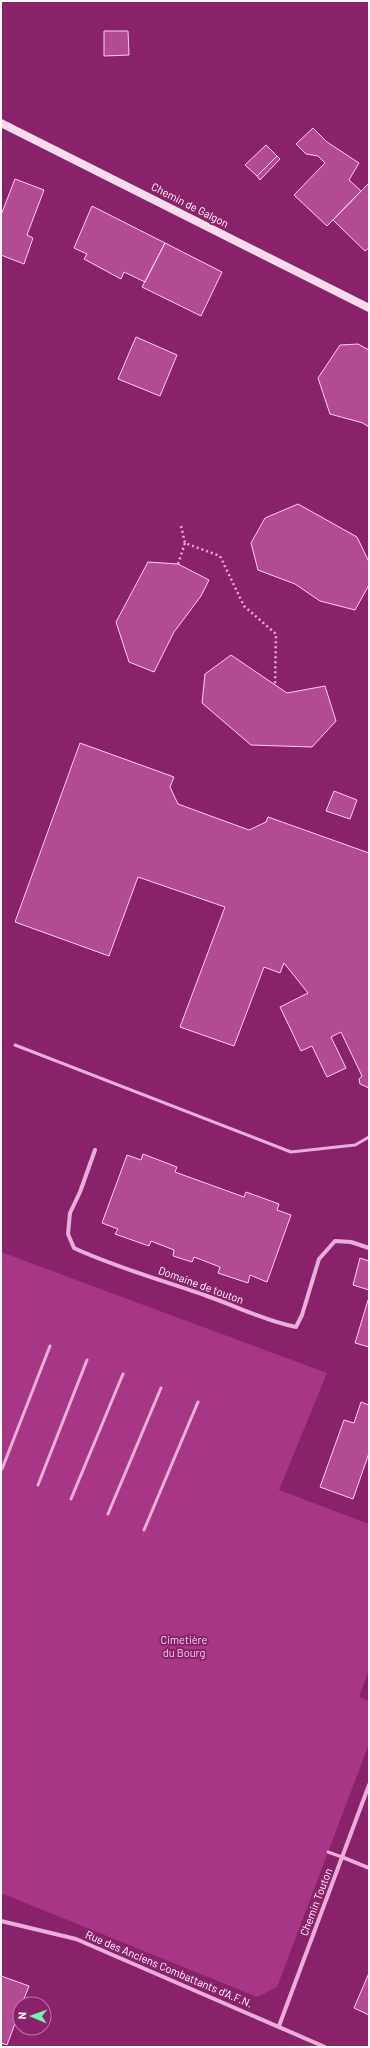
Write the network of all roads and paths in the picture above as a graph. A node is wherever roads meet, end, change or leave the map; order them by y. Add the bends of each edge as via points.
1 (1, 123) edge
2 (369, 308) edge
3 (181, 526) dead end
4 (185, 543) junction
5 (178, 564) dead end
6 (276, 686) dead end
7 (15, 1045) dead end
8 (369, 1137) edge
9 (95, 1150) dead end
10 (369, 1248) edge
11 (50, 1346) dead end
12 (87, 1360) dead end
13 (123, 1374) dead end
14 (161, 1388) dead end
15 (198, 1402) dead end
16 (2, 1470) edge
17 (38, 1485) dead end
18 (72, 1499) dead end
19 (108, 1514) dead end
20 (144, 1530) dead end
21 (369, 1785) edge
22 (328, 1852) dead end
23 (342, 1857) junction
24 (369, 1868) edge
25 (1, 1921) edge
26 (279, 2026) junction
27 (326, 2047) edge

1 - 2 main road, Chemin de Galgon
3 - 4 path
4 - 5 path
4 - 6 path via 220,556 244,606 276,634
7 - 8 lane via 291,1152 355,1145
9 - 10 street, Domaine de touton via 70,1213 68,1234 74,1248 97,1259 234,1306 278,1324 296,1327 319,1259 335,1241 351,1242
11 - 16 lane
12 - 17 lane
13 - 18 lane
14 - 19 lane
15 - 20 lane
21 - 23 street, Chemin Touton
22 - 23 lane
23 - 24 street
23 - 26 street, Chemin Touton
25 - 26 street, Rue des Anciens Combattants d'A.F.N. via 76,1938
26 - 27 street, Rue des Anciens Combattants d'A.F.N.

